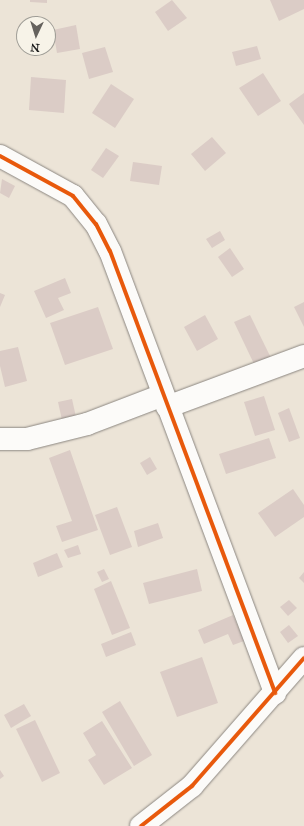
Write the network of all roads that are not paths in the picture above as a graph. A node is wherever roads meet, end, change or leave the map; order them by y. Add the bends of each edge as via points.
1 (0, 156) edge
2 (304, 356) edge
3 (165, 401) junction
4 (0, 438) edge
5 (303, 663) edge
6 (275, 693) junction
7 (141, 826) edge

1 - 3 street via 72,196 96,224 110,251
2 - 3 street
3 - 4 street via 27,439
3 - 6 street
5 - 6 street
6 - 7 street via 192,786

